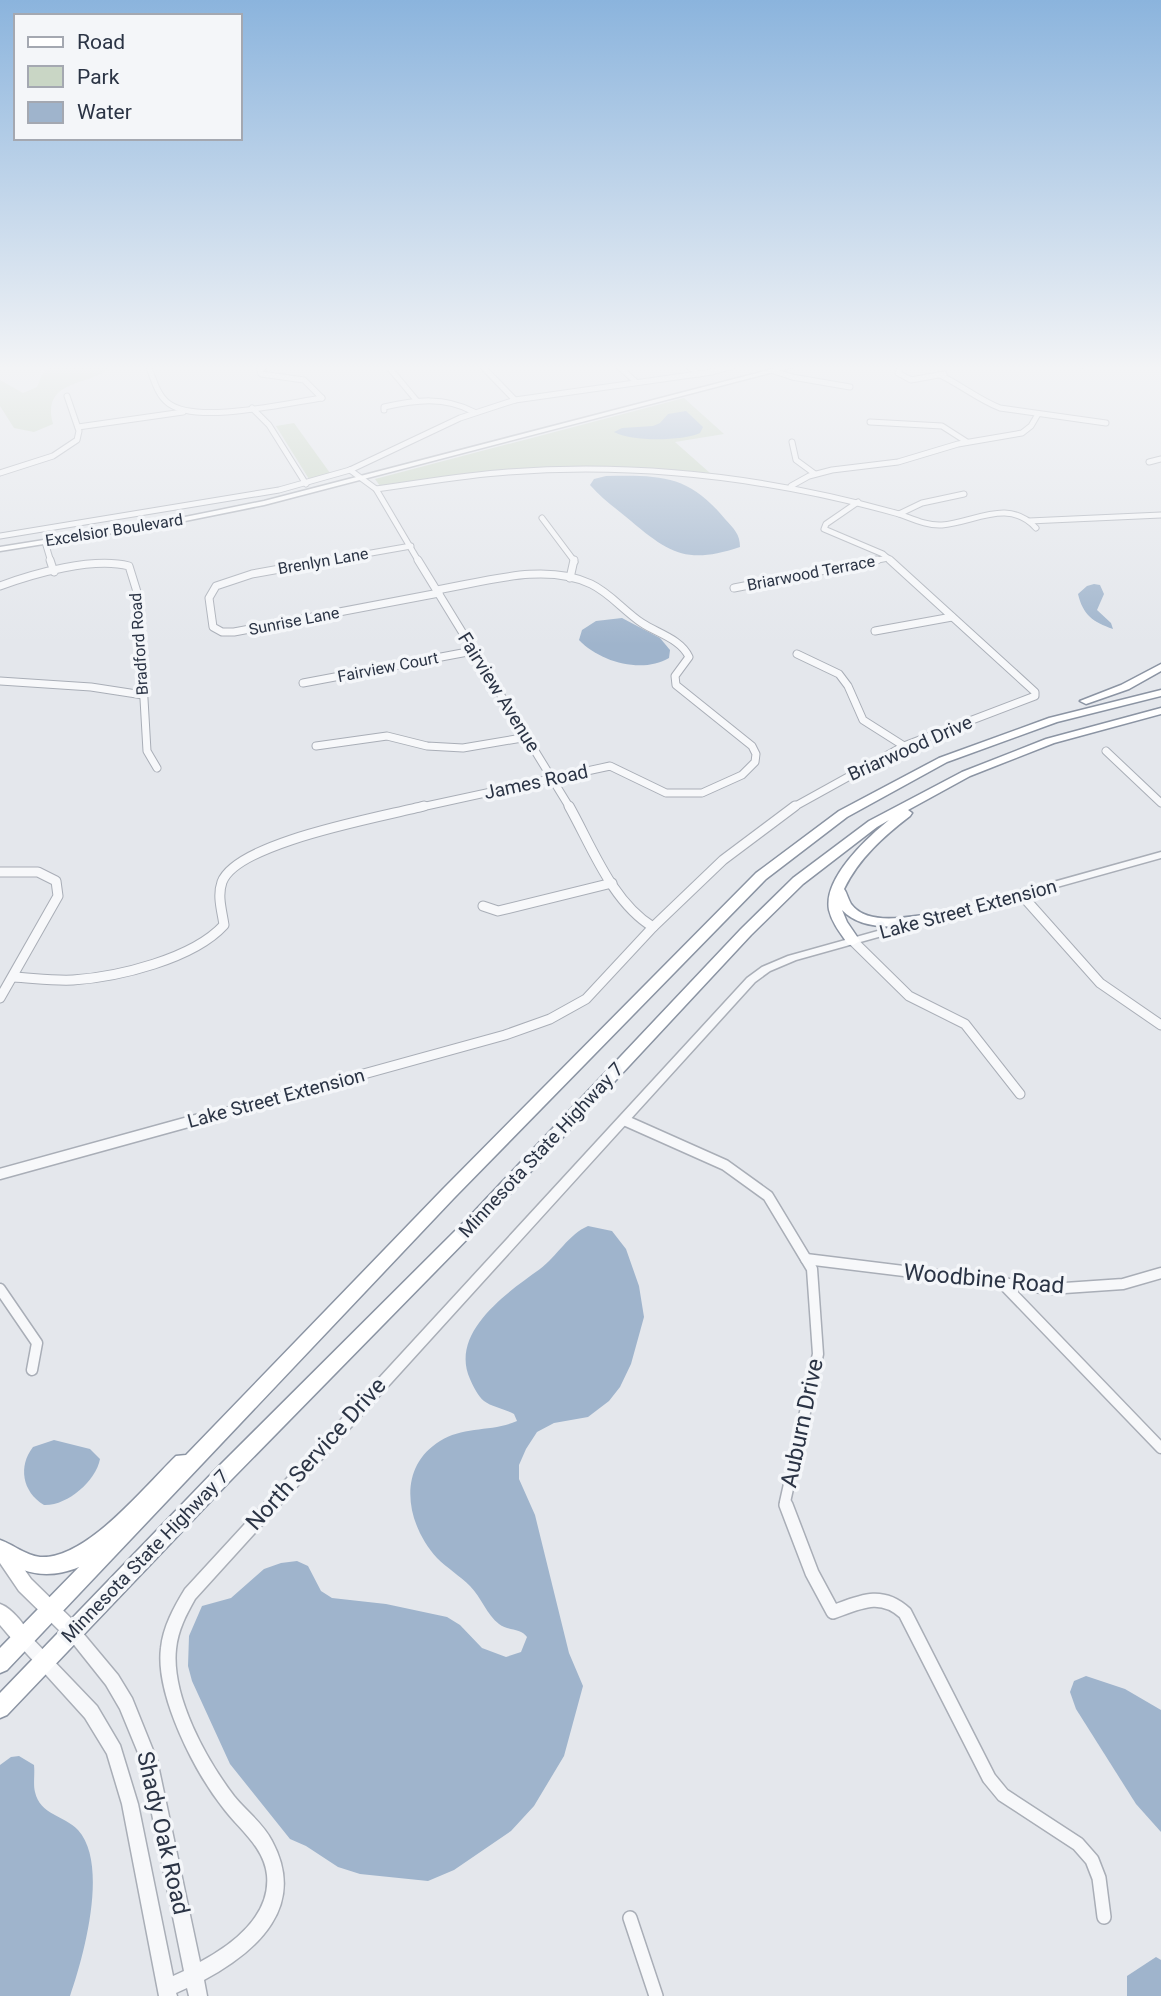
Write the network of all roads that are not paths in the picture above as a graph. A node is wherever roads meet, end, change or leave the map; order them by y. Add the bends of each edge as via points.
1 (47, 458) edge
2 (290, 458) edge
3 (375, 458) edge
4 (435, 458) edge
5 (796, 458) edge
6 (911, 458) edge
7 (1161, 459) edge
8 (1149, 462) dead end
9 (350, 470) junction
10 (0, 473) edge
11 (815, 474) junction
12 (362, 477) junction
13 (306, 484) junction
14 (791, 486) junction
15 (376, 489) junction
16 (964, 494) dead end
17 (858, 502) junction
18 (899, 514) junction
19 (1161, 514) edge
20 (542, 518) dead end
21 (1030, 521) junction
22 (1036, 528) dead end
23 (0, 536) edge
24 (45, 542) junction
25 (411, 546) junction
26 (0, 549) edge
27 (888, 558) junction
28 (54, 572) junction
29 (570, 578) junction
30 (235, 579) joint
31 (0, 586) edge
32 (734, 588) dead end
33 (438, 592) junction
34 (952, 617) junction
35 (875, 631) dead end
36 (473, 651) junction
37 (797, 654) dead end
38 (1161, 667) edge
39 (0, 681) edge
40 (303, 683) dead end
41 (1161, 693) edge
42 (143, 695) junction
43 (1161, 711) edge
44 (528, 737) junction
45 (316, 746) dead end
46 (904, 746) junction
47 (1105, 751) dead end
48 (943, 760) junction
49 (157, 768) dead end
50 (966, 774) junction
51 (553, 777) junction
52 (1161, 803) edge
53 (1161, 855) edge
54 (0, 873) edge
55 (612, 883) junction
56 (839, 889) junction
57 (1024, 893) junction
58 (483, 906) dead end
59 (930, 918) junction
60 (653, 927) junction
61 (853, 941) junction
62 (775, 965) joint
63 (13, 977) junction
64 (0, 998) edge
65 (550, 1019) joint
66 (1161, 1025) edge
67 (1020, 1094) dead end
68 (624, 1120) junction
69 (0, 1174) edge
70 (806, 1259) junction
71 (1161, 1273) edge
72 (1003, 1284) junction
73 (0, 1289) edge
74 (302, 1350) junction
75 (32, 1370) dead end
76 (1161, 1448) edge
77 (0, 1549) edge
78 (51, 1611) junction
79 (0, 1612) edge
80 (72, 1631) junction
81 (23, 1639) junction
82 (44, 1661) junction
83 (0, 1663) edge
84 (0, 1708) edge
85 (1104, 1917) dead end
86 (630, 1918) dead end
87 (195, 1976) junction
88 (167, 1992) edge
89 (198, 1996) edge
90 (656, 1996) edge

1 - 10 street
2 - 13 street
3 - 9 street
4 - 12 main road, Excelsior Boulevard
5 - 11 street
6 - 11 street
7 - 8 street
9 - 12 street, Fairview Avenue
9 - 13 street
11 - 14 street
12 - 15 street, Fairview Avenue
12 - 24 main road, Excelsior Boulevard via 213,513
13 - 23 street
14 - 15 street via 674,472 574,469
14 - 17 street
15 - 25 street, Fairview Avenue
16 - 18 street via 922,503
17 - 18 street
17 - 27 street, Briarwood Drive via 824,529
18 - 21 street via 931,524 1005,513
19 - 21 street
20 - 29 street via 575,562
21 - 22 street
24 - 26 main road, Excelsior Boulevard
24 - 28 street
25 - 30 street, Brenlyn Lane
25 - 33 street, Fairview Avenue
27 - 32 street, Briarwood Terrace
27 - 34 street, Briarwood Drive
28 - 31 street, Bradford Road
28 - 42 street, Bradford Road via 117,563 130,566 138,596
29 - 33 street, Sunrise Lane via 520,576
29 - 51 street, James Road via 590,583 685,650 689,657 675,676 676,685 756,754 751,768 693,795 658,790 610,766
30 - 33 street, Sunrise Lane via 211,591 210,613 216,631 248,630
33 - 36 street, Fairview Avenue
34 - 35 street
34 - 46 street, Briarwood Drive via 1037,695
36 - 40 street, Fairview Court
36 - 44 street, Fairview Avenue
37 - 46 street via 839,674 863,720
38 - 48 highway via 1112,693 1000,732
39 - 42 street
41 - 48 highway, Minnesota State Highway 7 via 1041,723
42 - 49 street, Bradford Road via 148,751
43 - 50 highway, Minnesota State Highway 7 via 1050,741
44 - 45 street via 463,748 387,736
44 - 51 street, Fairview Avenue
46 - 60 street, Briarwood Drive via 845,776 760,830
47 - 52 street
48 - 74 highway, Minnesota State Highway 7 via 843,814 761,876 448,1194
50 - 56 highway via 878,836
50 - 80 highway, Minnesota State Highway 7 via 873,824 798,880 431,1267
51 - 55 street, Fairview Avenue
51 - 63 street, James Road via 369,820 252,854 223,880 224,925 220,933 195,947 100,978
53 - 57 street, Lake Street Extension
54 - 63 street via 38,872 56,881 59,888
55 - 58 street via 498,911
55 - 60 street, Fairview Avenue via 635,916
56 - 59 highway via 846,907 868,919 886,923
56 - 61 highway via 837,915
57 - 59 street, Lake Street Extension
57 - 66 street via 1093,976
59 - 61 street, Lake Street Extension
60 - 65 street, Briarwood Drive via 586,999
61 - 62 street, Lake Street Extension
61 - 67 street via 909,996 965,1024
62 - 68 street, North Service Drive via 751,980
63 - 64 street
65 - 69 street, Lake Street Extension
68 - 70 street, Auburn Drive via 725,1165 768,1196
68 - 87 street, North Service Drive via 260,1516 190,1594 177,1617 168,1657 175,1695 209,1774 267,1847 275,1885 268,1914 256,1931 227,1958
70 - 72 street, Woodbine Road
70 - 85 street, Auburn Drive via 816,1298 818,1354 785,1502 812,1573 833,1612 886,1598 905,1613 989,1778 1003,1795 1078,1844 1092,1860
71 - 72 street, Woodbine Road via 1123,1284 1050,1289
72 - 76 street
73 - 75 street via 37,1343
74 - 77 highway via 88,1554 44,1567 17,1561
74 - 78 highway, Minnesota State Highway 7
77 - 78 main road, Shady Oak Road via 25,1585
78 - 80 main road, Shady Oak Road
78 - 81 highway, Minnesota State Highway 7
79 - 81 main road, Shady Oak Road
80 - 82 highway, Minnesota State Highway 7
80 - 87 street, Shady Oak Road via 112,1680 139,1731
81 - 82 street, Shady Oak Road
81 - 83 highway, Minnesota State Highway 7
82 - 84 highway, Minnesota State Highway 7
82 - 88 street, Shady Oak Road via 91,1712 117,1761 130,1804
86 - 90 street
87 - 88 street, North Service Drive
87 - 89 street, Shady Oak Road

